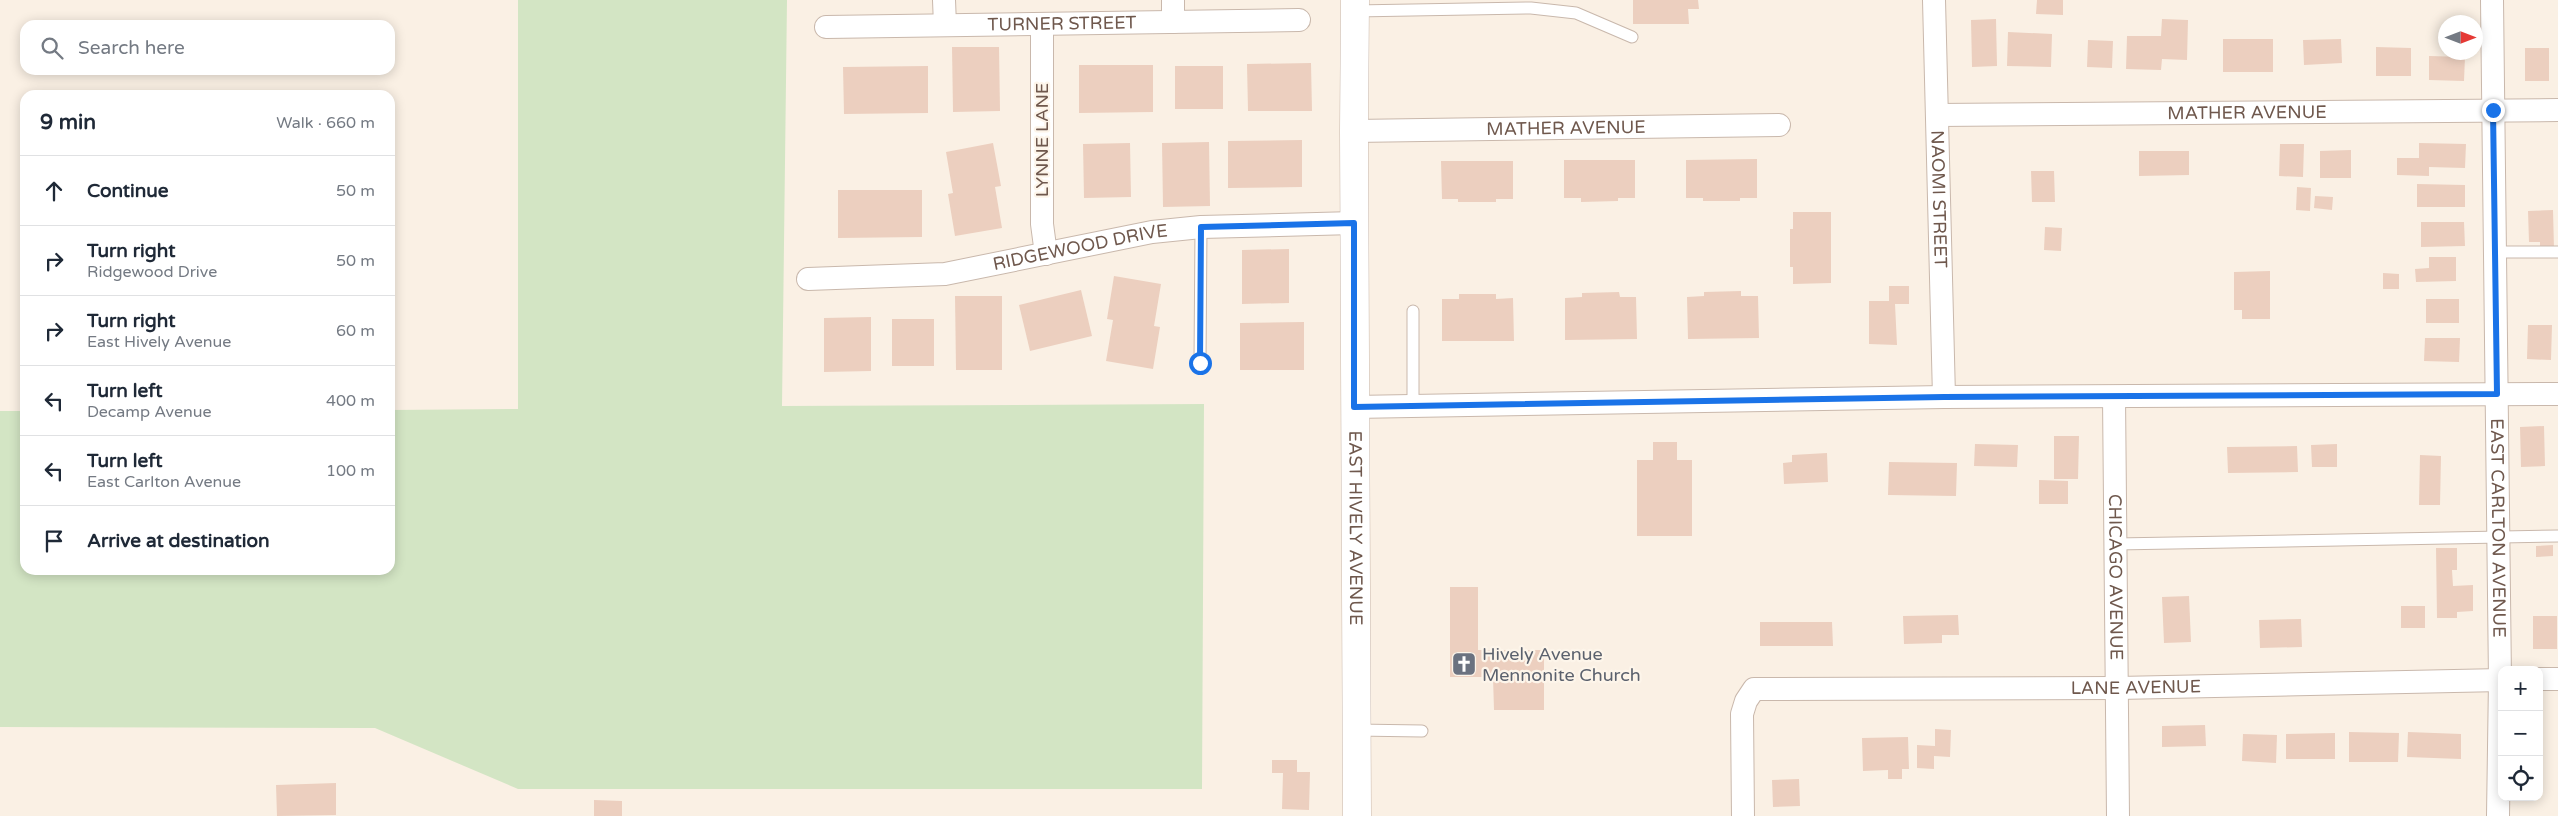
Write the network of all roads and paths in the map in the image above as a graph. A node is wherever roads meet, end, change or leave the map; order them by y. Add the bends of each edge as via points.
1 (944, 0) edge
2 (1934, 0) edge
3 (2492, 0) edge
4 (1355, 6) edge
5 (1173, 11) edge
6 (1299, 20) dead end
7 (945, 25) junction
8 (1042, 26) junction
9 (826, 27) dead end
10 (1632, 37) dead end
11 (2493, 110) junction
12 (2558, 110) edge
13 (1937, 115) junction
14 (1779, 125) dead end
15 (1354, 131) junction
16 (1354, 223) junction
17 (1201, 227) junction
18 (2496, 252) junction
19 (2558, 252) edge
20 (1046, 254) junction
21 (808, 278) dead end
22 (1413, 311) dead end
23 (1200, 363) dead end
24 (2497, 394) junction
25 (2558, 394) edge
26 (1944, 397) junction
27 (2114, 397) junction
28 (1413, 406) junction
29 (1354, 407) junction
30 (2498, 536) junction
31 (2558, 536) edge
32 (2116, 544) junction
33 (2501, 666) edge
34 (2543, 679) edge
35 (2558, 679) edge
36 (2498, 680) edge
37 (2118, 688) junction
38 (2500, 711) edge
39 (1356, 730) junction
40 (1422, 731) dead end
41 (1357, 816) edge
42 (1743, 816) edge
43 (2118, 816) edge
44 (2498, 816) edge

1 - 7 street
2 - 13 street, NAOMI STREET
3 - 11 street, EAST CARLTON AVENUE
4 - 10 lane via 1531,8 1576,13
4 - 15 street, EAST HIVELY AVENUE
5 - 6 street, TURNER STREET
5 - 8 street, TURNER STREET
7 - 8 street, TURNER STREET
7 - 9 street, TURNER STREET
8 - 20 street, LYNNE LANE via 1042,224
11 - 12 street, MATHER AVENUE
11 - 13 street, MATHER AVENUE
11 - 18 street, EAST CARLTON AVENUE
13 - 26 street, NAOMI STREET
14 - 15 street, MATHER AVENUE
15 - 16 street, EAST HIVELY AVENUE
16 - 17 street, RIDGEWOOD DRIVE
16 - 29 street, EAST HIVELY AVENUE
17 - 20 street, RIDGEWOOD DRIVE via 1152,232
17 - 23 lane
18 - 19 lane
18 - 24 street, EAST CARLTON AVENUE
20 - 21 street, RIDGEWOOD DRIVE via 945,274
22 - 28 lane
24 - 25 street
24 - 27 street
24 - 30 street, EAST CARLTON AVENUE
26 - 27 street
26 - 28 street
27 - 32 street, CHICAGO AVENUE
28 - 29 street
29 - 39 street, EAST HIVELY AVENUE
30 - 31 lane
30 - 32 lane
30 - 33 street, EAST CARLTON AVENUE
32 - 37 street, CHICAGO AVENUE
34 - 35 street
36 - 37 street, LANE AVENUE
37 - 42 street, LANE AVENUE via 1754,689 1742,714
37 - 43 street, CHICAGO AVENUE
38 - 44 street, EAST CARLTON AVENUE
39 - 40 lane
39 - 41 street, EAST HIVELY AVENUE

